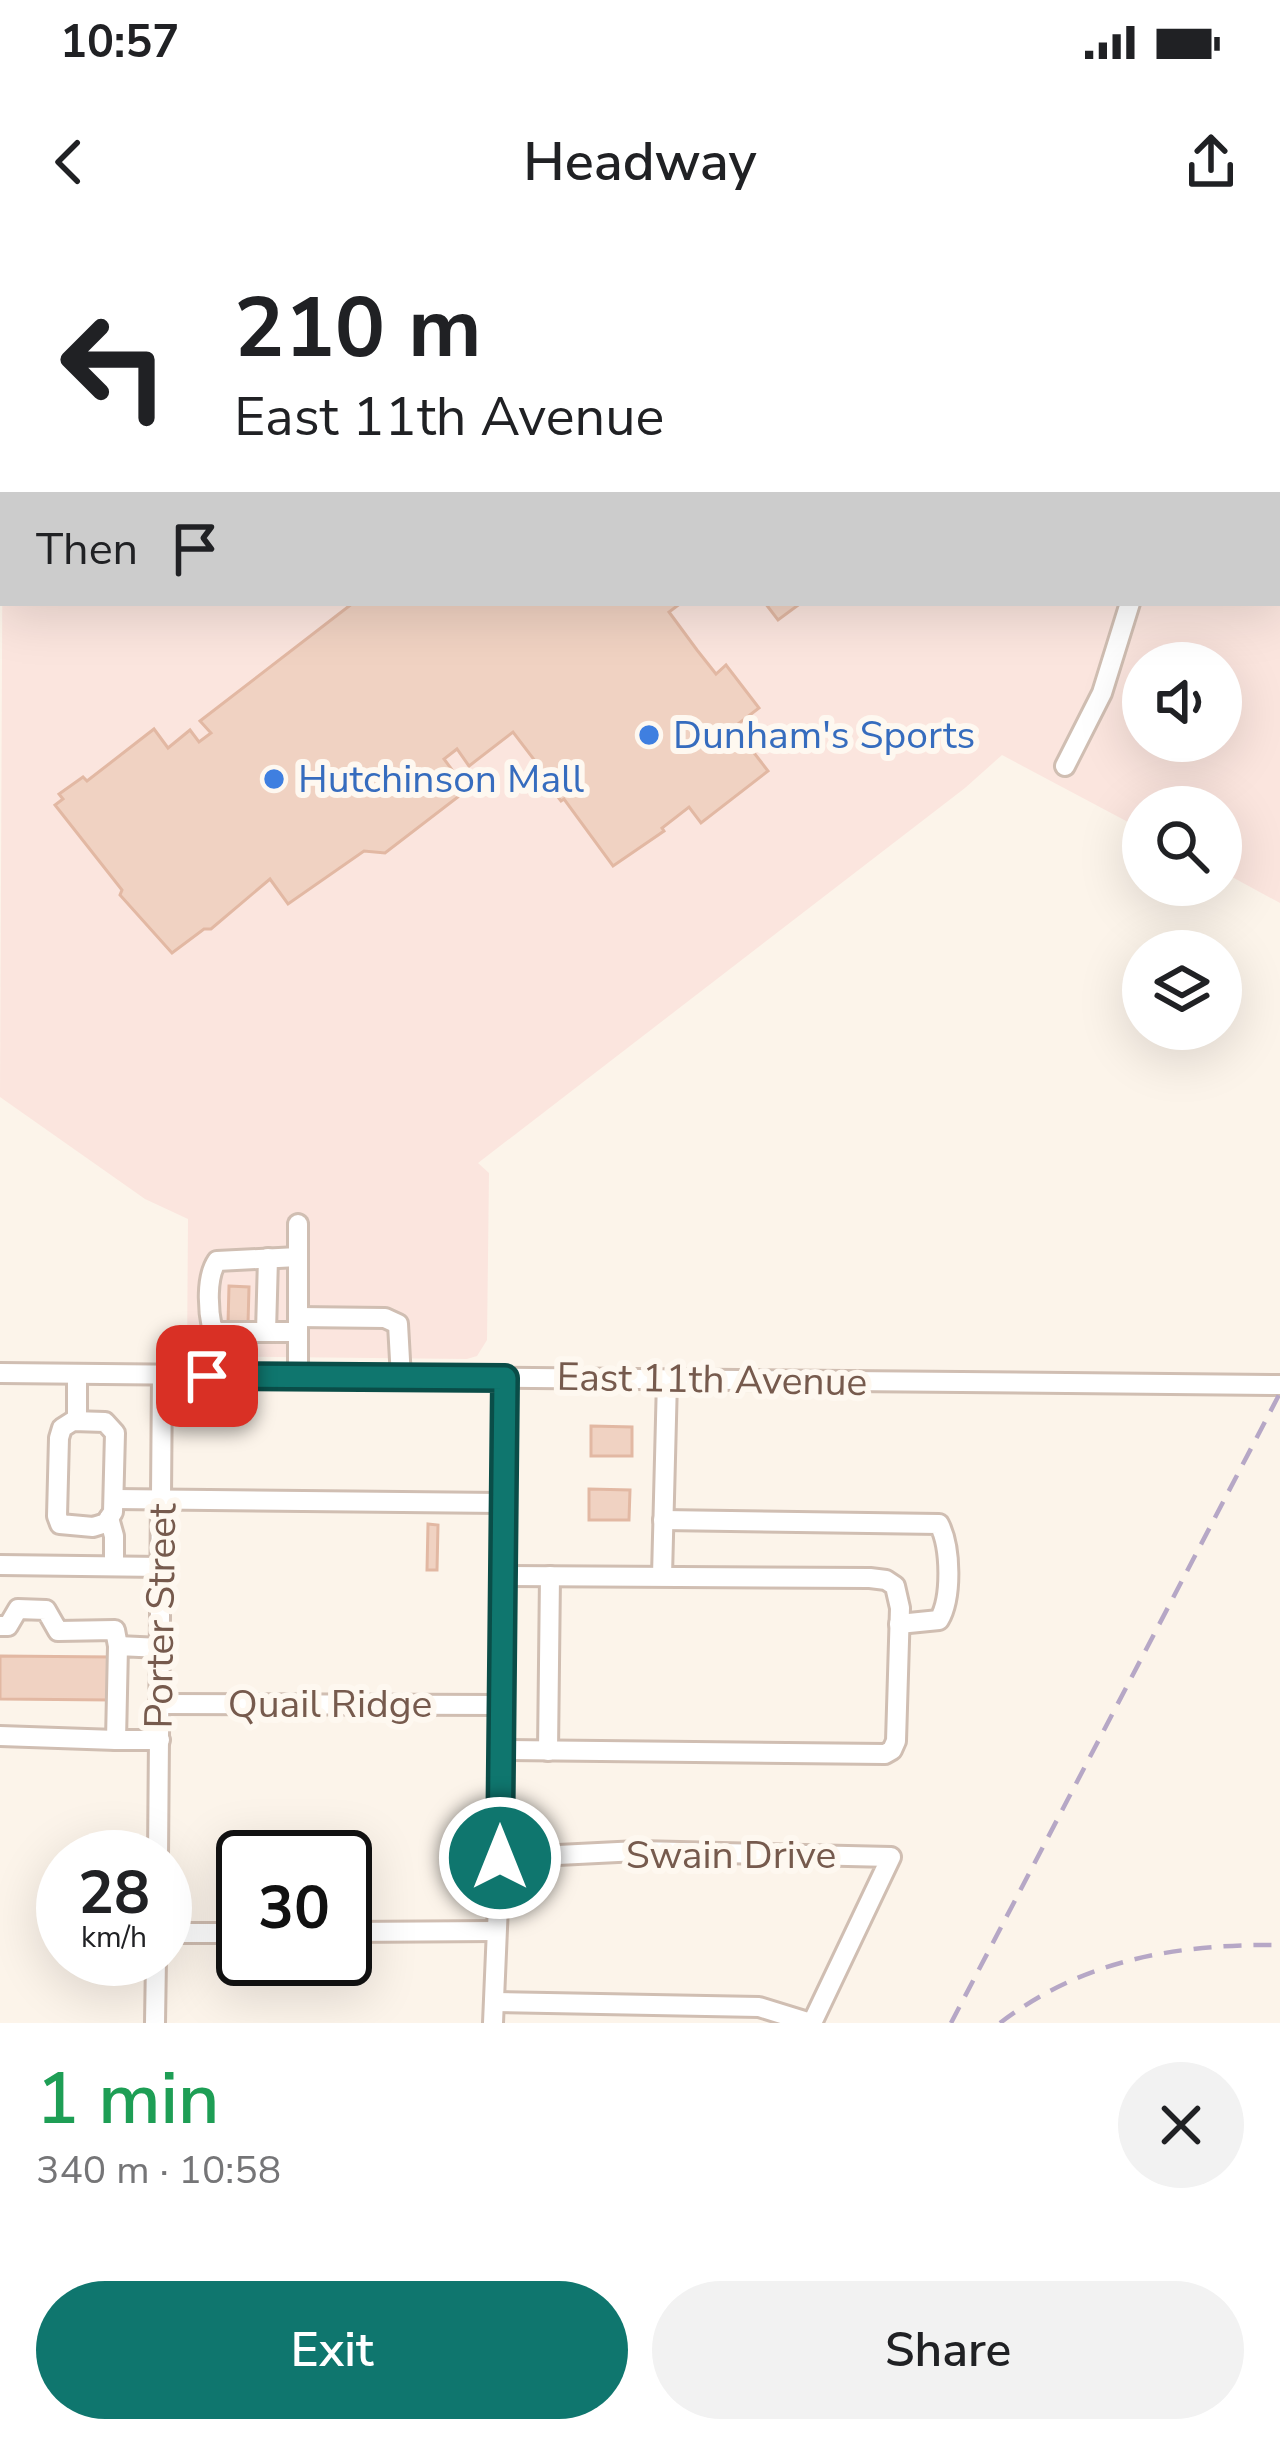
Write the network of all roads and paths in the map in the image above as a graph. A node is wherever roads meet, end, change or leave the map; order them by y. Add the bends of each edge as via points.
1 (1129, 606) edge
2 (1065, 766) dead end
3 (298, 1223) dead end
4 (298, 1257) junction
5 (268, 1258) junction
6 (298, 1325) junction
7 (266, 1332) junction
8 (0, 1373) edge
9 (77, 1374) junction
10 (162, 1375) junction
11 (298, 1377) junction
12 (401, 1378) junction
13 (505, 1378) junction
14 (667, 1380) junction
15 (1280, 1385) edge
16 (76, 1421) junction
17 (164, 1502) junction
18 (501, 1503) junction
19 (112, 1509) junction
20 (663, 1520) junction
21 (60, 1524) junction
22 (0, 1565) edge
23 (59, 1566) junction
24 (114, 1566) junction
25 (162, 1567) junction
26 (501, 1576) junction
27 (550, 1576) junction
28 (662, 1576) junction
29 (899, 1624) junction
30 (0, 1626) edge
31 (118, 1646) junction
32 (161, 1648) junction
33 (160, 1704) junction
34 (500, 1705) junction
35 (0, 1736) edge
36 (116, 1740) junction
37 (160, 1740) junction
38 (500, 1750) junction
39 (548, 1751) junction
40 (158, 1830) edge
41 (500, 1858) junction
42 (496, 1931) junction
43 (372, 1932) edge
44 (156, 1986) edge
45 (494, 2002) junction
46 (155, 2023) edge
47 (494, 2023) edge
48 (811, 2023) edge

1 - 2 street via 1102,693
3 - 4 street
4 - 5 street
4 - 6 street
5 - 7 street
5 - 7 street via 212,1267 210,1320 219,1332
6 - 7 street
6 - 11 street
6 - 12 street via 385,1318 398,1324
8 - 9 street, East 11th Avenue
9 - 10 street, East 11th Avenue
9 - 16 street
10 - 11 street, East 11th Avenue
10 - 17 street, Porter Street
11 - 12 street, East 11th Avenue
12 - 13 street, East 11th Avenue
13 - 14 street, East 11th Avenue
13 - 18 street
14 - 15 street, East 11th Avenue
14 - 20 street
16 - 19 street via 113,1428
16 - 21 street via 59,1438
17 - 18 street
17 - 19 street
17 - 25 street, Porter Street
18 - 26 street
19 - 21 street via 93,1528
19 - 24 street
20 - 28 street
20 - 29 street via 939,1524 946,1608 939,1620
21 - 23 street
22 - 23 street
23 - 24 street
24 - 25 street
25 - 32 street, Porter Street
26 - 27 street
26 - 34 street
27 - 28 street
27 - 39 street
28 - 29 street via 886,1580 898,1594
29 - 39 street via 896,1741 885,1754
30 - 31 street via 18,1610 46,1610 58,1631 115,1630
31 - 32 street
31 - 36 street
32 - 33 street, Porter Street
33 - 34 street, Quail Ridge
33 - 37 street, Porter Street
34 - 38 street
35 - 36 street
36 - 37 street
37 - 40 street, Porter Street
38 - 39 street
38 - 41 street
41 - 42 street
41 - 48 street, Swain Drive via 638,1851 891,1857
42 - 43 street
42 - 45 street
44 - 46 street
45 - 47 street
45 - 48 street via 759,2006

